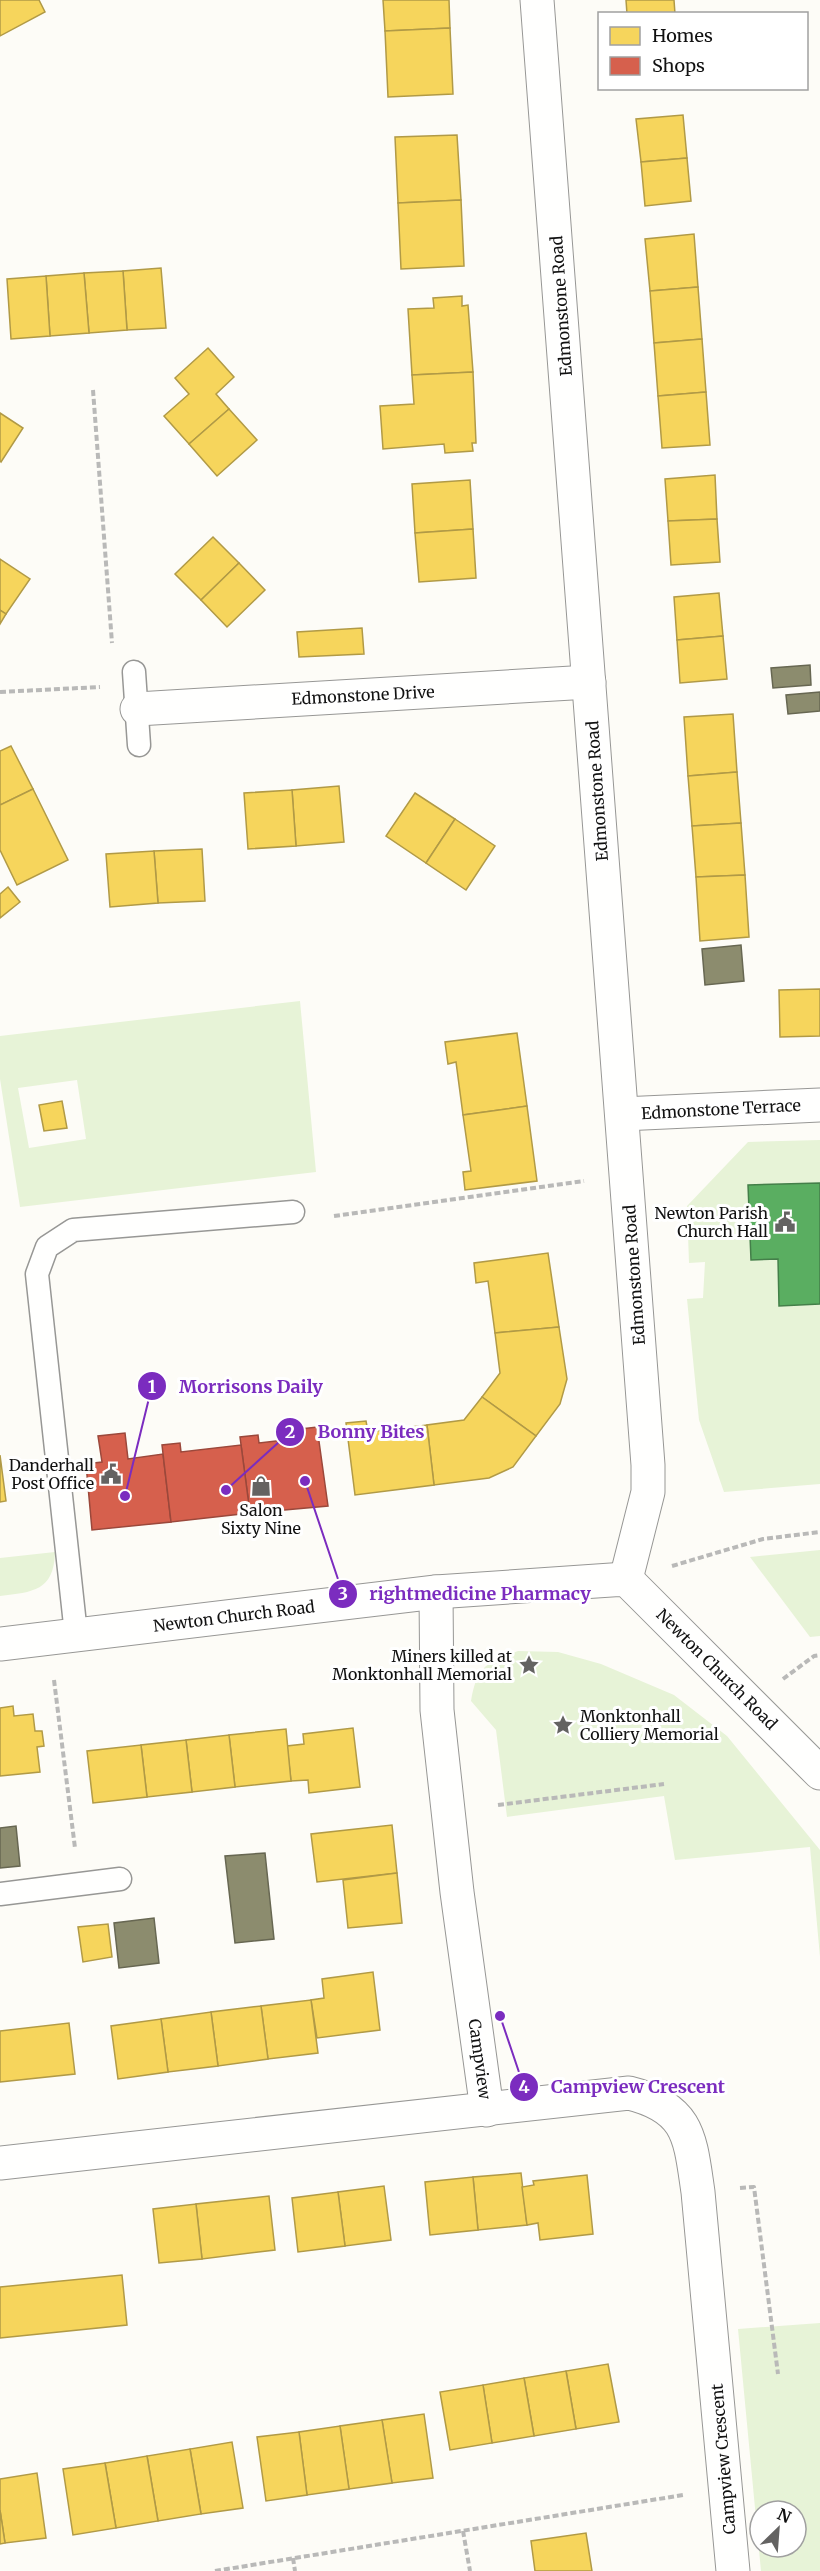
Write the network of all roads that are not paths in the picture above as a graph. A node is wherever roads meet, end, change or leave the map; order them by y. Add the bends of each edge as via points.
1 (537, 0) edge
2 (589, 682) junction
3 (130, 688) joint
4 (139, 745) dead end
5 (820, 1105) edge
6 (622, 1114) junction
7 (293, 1212) dead end
8 (626, 1579) junction
9 (436, 1592) junction
10 (62, 1636) junction
11 (0, 1644) edge
12 (820, 1773) edge
13 (120, 1879) dead end
14 (0, 1894) edge
15 (487, 2110) junction
16 (0, 2163) edge
17 (733, 2571) edge

1 - 2 street, Edmonstone Road
2 - 3 street, Edmonstone Drive
2 - 6 street, Edmonstone Road
3 - 4 lane
5 - 6 street, Edmonstone Terrace
6 - 8 street, Edmonstone Road via 648,1492
7 - 10 lane via 73,1230 47,1247 37,1274
8 - 9 street, Newton Church Road
8 - 12 street, Newton Church Road
9 - 10 street, Newton Church Road
9 - 15 street, Campview via 437,1710
10 - 11 street, Newton Church Road
13 - 14 lane
15 - 16 street, Campview
15 - 17 street, Campview Crescent via 629,2093 659,2104 685,2127 698,2192

